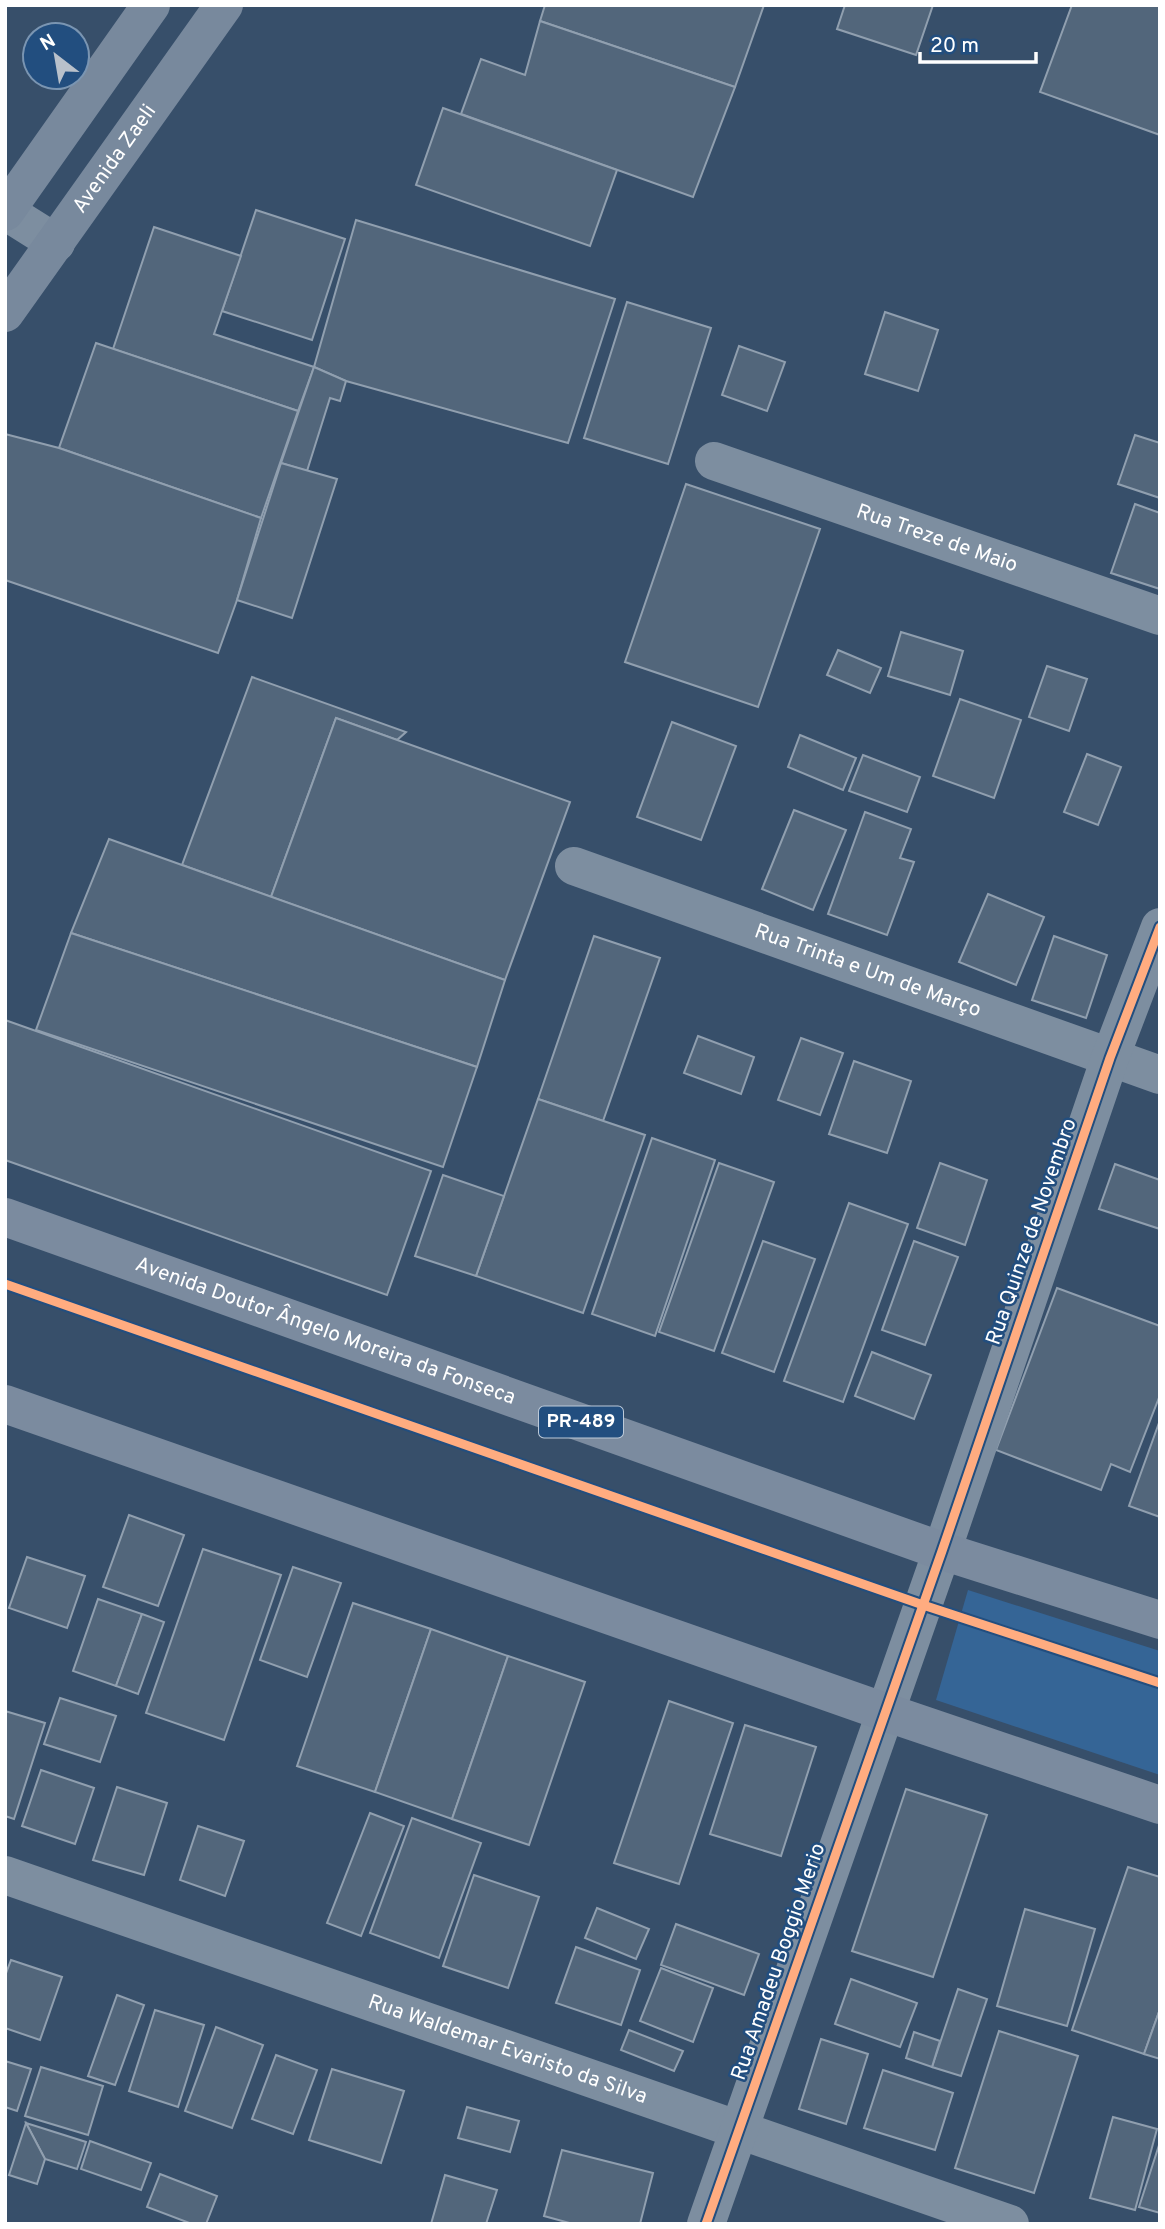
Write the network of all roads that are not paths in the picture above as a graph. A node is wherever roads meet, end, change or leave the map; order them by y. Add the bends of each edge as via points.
1 (151, 5) edge
2 (224, 5) edge
3 (5, 211) edge
4 (56, 243) junction
5 (5, 313) edge
6 (714, 461) dead end
7 (1160, 616) edge
8 (574, 866) dead end
9 (1160, 927) edge
10 (1110, 1058) junction
11 (1160, 1075) edge
12 (5, 1217) edge
13 (5, 1404) edge
14 (942, 1551) junction
15 (1160, 1620) edge
16 (885, 1712) junction
17 (1160, 1805) edge
18 (5, 1875) edge
19 (739, 2130) junction
20 (706, 2224) edge
21 (1010, 2224) edge

1 - 3 street
2 - 4 street, Avenida Zaeli
3 - 4 street
4 - 5 street, Avenida Zaeli
6 - 7 street, Rua Treze de Maio
8 - 10 street, Rua Trinta e Um de Março
9 - 10 street, Rua Quinze de Novembro
10 - 11 street, Rua Trinta e Um de Março
10 - 14 street, Rua Quinze de Novembro
12 - 14 main road, Avenida Doutor Ângelo Moreira da Fonseca / PR-489
13 - 16 main road
14 - 15 main road, Avenida Doutor Ângelo Moreira da Fonseca / PR-489
14 - 16 street, Rua Quinze de Novembro
16 - 17 main road
16 - 19 street, Rua Amadeu Boggio Merio
18 - 19 street, Rua Waldemar Evaristo da Silva
19 - 20 street, Rua Amadeu Boggio Merio
19 - 21 street, Rua Waldemar Evaristo da Silva

